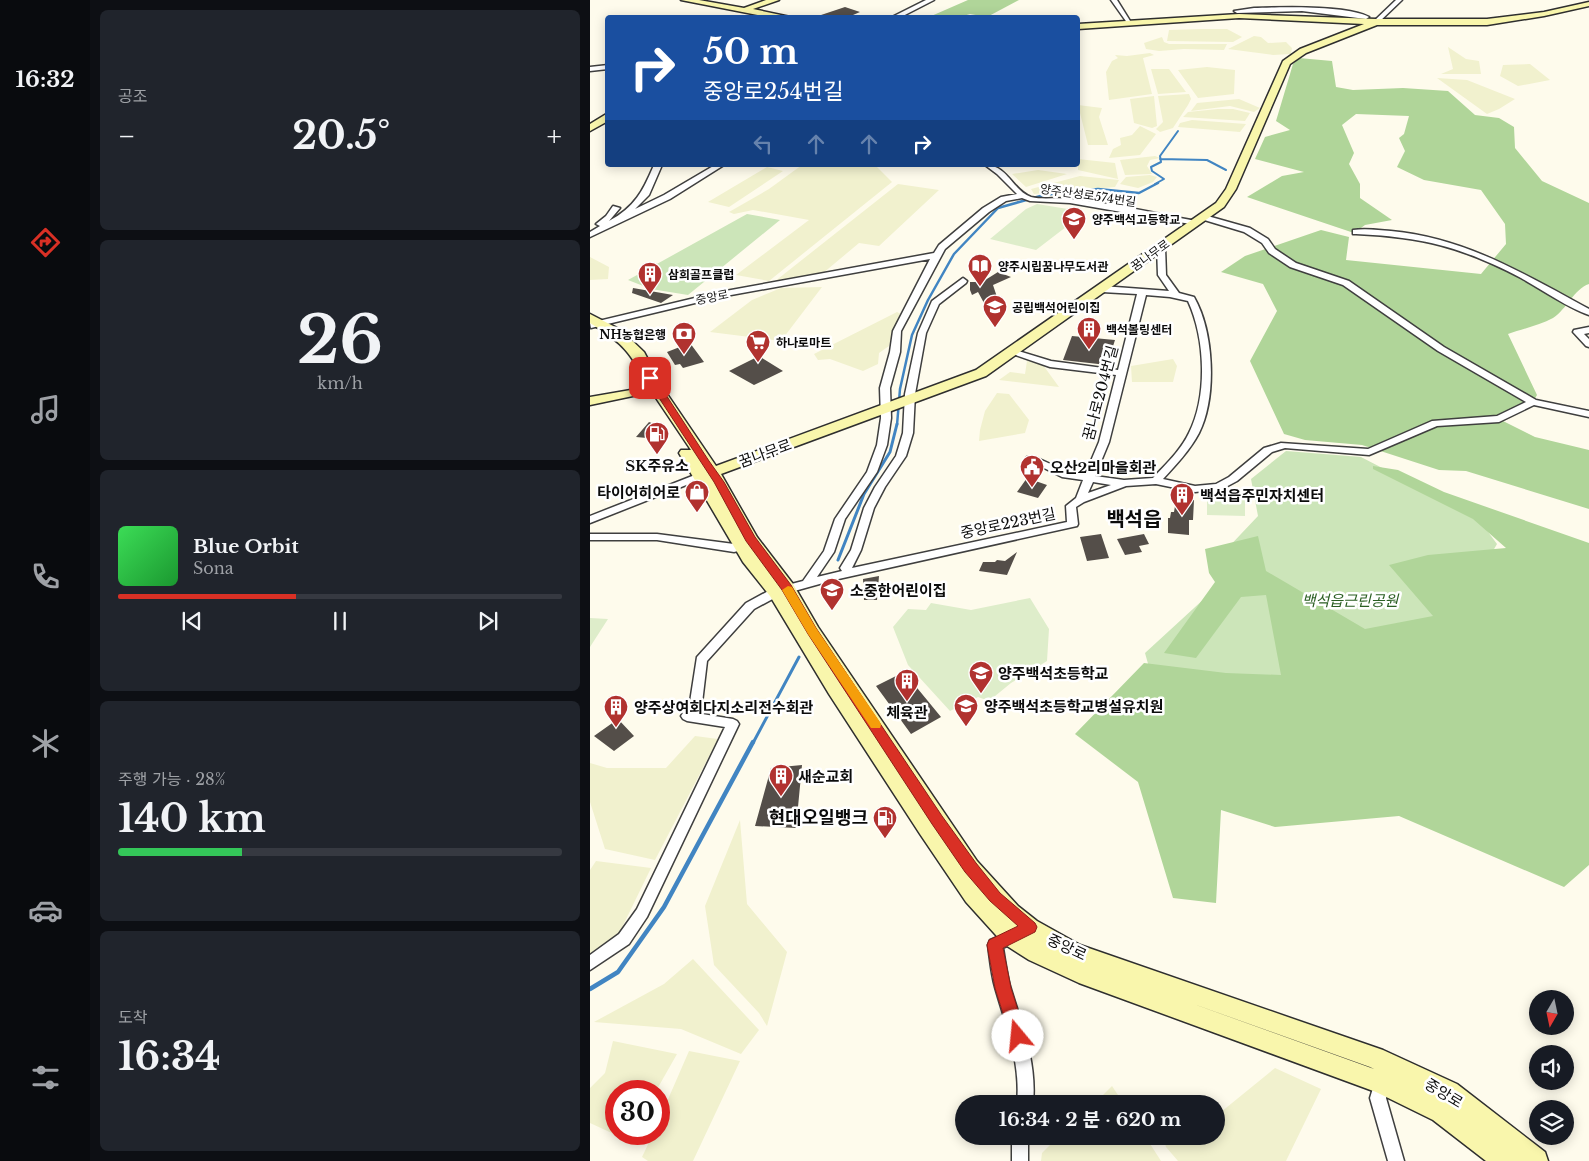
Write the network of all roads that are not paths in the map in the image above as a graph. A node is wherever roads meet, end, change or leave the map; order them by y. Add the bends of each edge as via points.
1 (685, 0) edge
2 (775, 0) edge
3 (931, 0) edge
4 (1114, 0) edge
5 (1399, 0) edge
6 (1589, 4) edge
7 (744, 9) junction
8 (1237, 11) dead end
9 (1385, 13) junction
10 (731, 15) edge
11 (775, 15) edge
12 (899, 15) edge
13 (1366, 17) dead end
14 (1130, 22) junction
15 (1376, 22) junction
16 (1411, 23) junction
17 (1080, 26) edge
18 (605, 67) edge
19 (590, 69) edge
20 (605, 118) edge
21 (590, 128) edge
22 (657, 167) edge
23 (717, 167) edge
24 (991, 167) edge
25 (1027, 197) junction
26 (616, 208) dead end
27 (621, 218) junction
28 (1200, 220) junction
29 (590, 231) edge
30 (1356, 232) dead end
31 (590, 235) edge
32 (1161, 247) junction
33 (937, 255) junction
34 (963, 281) dead end
35 (1102, 289) junction
36 (1142, 293) junction
37 (1176, 296) junction
38 (1589, 312) edge
39 (593, 322) edge
40 (1589, 330) edge
41 (1589, 344) edge
42 (1012, 352) junction
43 (1122, 373) junction
44 (646, 390) junction
45 (909, 399) junction
46 (590, 401) edge
47 (1532, 402) junction
48 (884, 410) junction
49 (1589, 414) edge
50 (1031, 459) dead end
51 (706, 474) junction
52 (1088, 476) junction
53 (1156, 481) junction
54 (1125, 483) junction
55 (1080, 500) junction
56 (590, 520) edge
57 (590, 537) edge
58 (742, 546) junction
59 (849, 573) junction
60 (811, 582) junction
61 (781, 590) junction
62 (1021, 932) junction
63 (590, 963) edge
64 (1385, 1074) junction
65 (1027, 1095) edge
66 (1020, 1145) edge
67 (1020, 1161) edge
68 (1396, 1161) edge
69 (1506, 1161) edge
70 (1536, 1161) edge

1 - 7 street
2 - 7 street
3 - 12 street
4 - 14 street
5 - 9 street, 꿈나무로
6 - 16 street via 1505,21
7 - 10 street
7 - 11 street
8 - 13 street via 1316,9
9 - 15 street, 꿈나무로
9 - 16 street via 1396,21
14 - 15 street via 1239,16
14 - 17 street
15 - 16 street
15 - 28 street, 꿈나무로 via 1303,51 1286,63 1226,198
18 - 19 street
20 - 21 street
22 - 27 street via 645,195
23 - 27 street via 667,197
24 - 25 street, 양주산성로574번길
25 - 28 street, 양주산성로574번길
25 - 33 street via 1004,199 986,210 942,247
26 - 29 street via 609,218
27 - 31 street
28 - 32 street, 꿈나무로
28 - 47 street, 양주산성로574번길 via 1247,230 1293,265 1346,283 1441,349
30 - 38 street via 1426,238 1467,250 1516,272
32 - 35 street, 꿈나무로
32 - 37 street via 1162,275
33 - 39 street, 중앙로
33 - 48 street via 897,331 885,388
34 - 45 street via 935,303 922,333
35 - 36 street
35 - 42 street, 꿈나무로
36 - 37 street
36 - 43 street, 꿈나로204번길
37 - 53 street via 1191,299 1197,308 1206,353 1207,385 1195,432
39 - 44 street, 중앙로 via 621,345
39 - 51 street, 중앙로 via 616,333 639,355
40 - 41 street via 1577,332
42 - 43 street via 1050,364
42 - 45 street, 꿈나무로 via 981,373
43 - 52 street, 꿈나로204번길 via 1104,442
44 - 46 street
44 - 51 street, 중앙로
45 - 48 street, 꿈나무로
45 - 59 street via 908,433 901,456 869,508 856,550 846,568
47 - 49 street
47 - 53 street via 1499,419 1435,422 1370,452 1285,445 1268,450 1218,487 1195,489
48 - 51 street, 꿈나무로
48 - 60 street via 882,445 872,472 840,519 829,552
50 - 52 street via 1066,475
51 - 56 street, 꿈나무로
51 - 58 street, 중앙로
51 - 61 street, 중앙로
52 - 54 street
52 - 55 street, 꿈나로204번길
53 - 54 street
54 - 55 street
55 - 59 street, 중앙로223번길 via 1071,506 1073,524
57 - 58 street via 658,537 734,548
58 - 61 street, 중앙로
59 - 60 street, 중앙로223번길
60 - 61 street
61 - 62 street, 중앙로 via 973,896
61 - 63 street via 750,606 701,660 696,703 687,716 733,724 642,913 624,939
62 - 64 street, 중앙로 via 1037,953 1087,976
62 - 65 street via 995,945 1003,988 1025,1062
64 - 68 street via 1378,1098
64 - 69 street, 중앙로
64 - 70 main road, 중앙로 via 1449,1092
66 - 67 street

